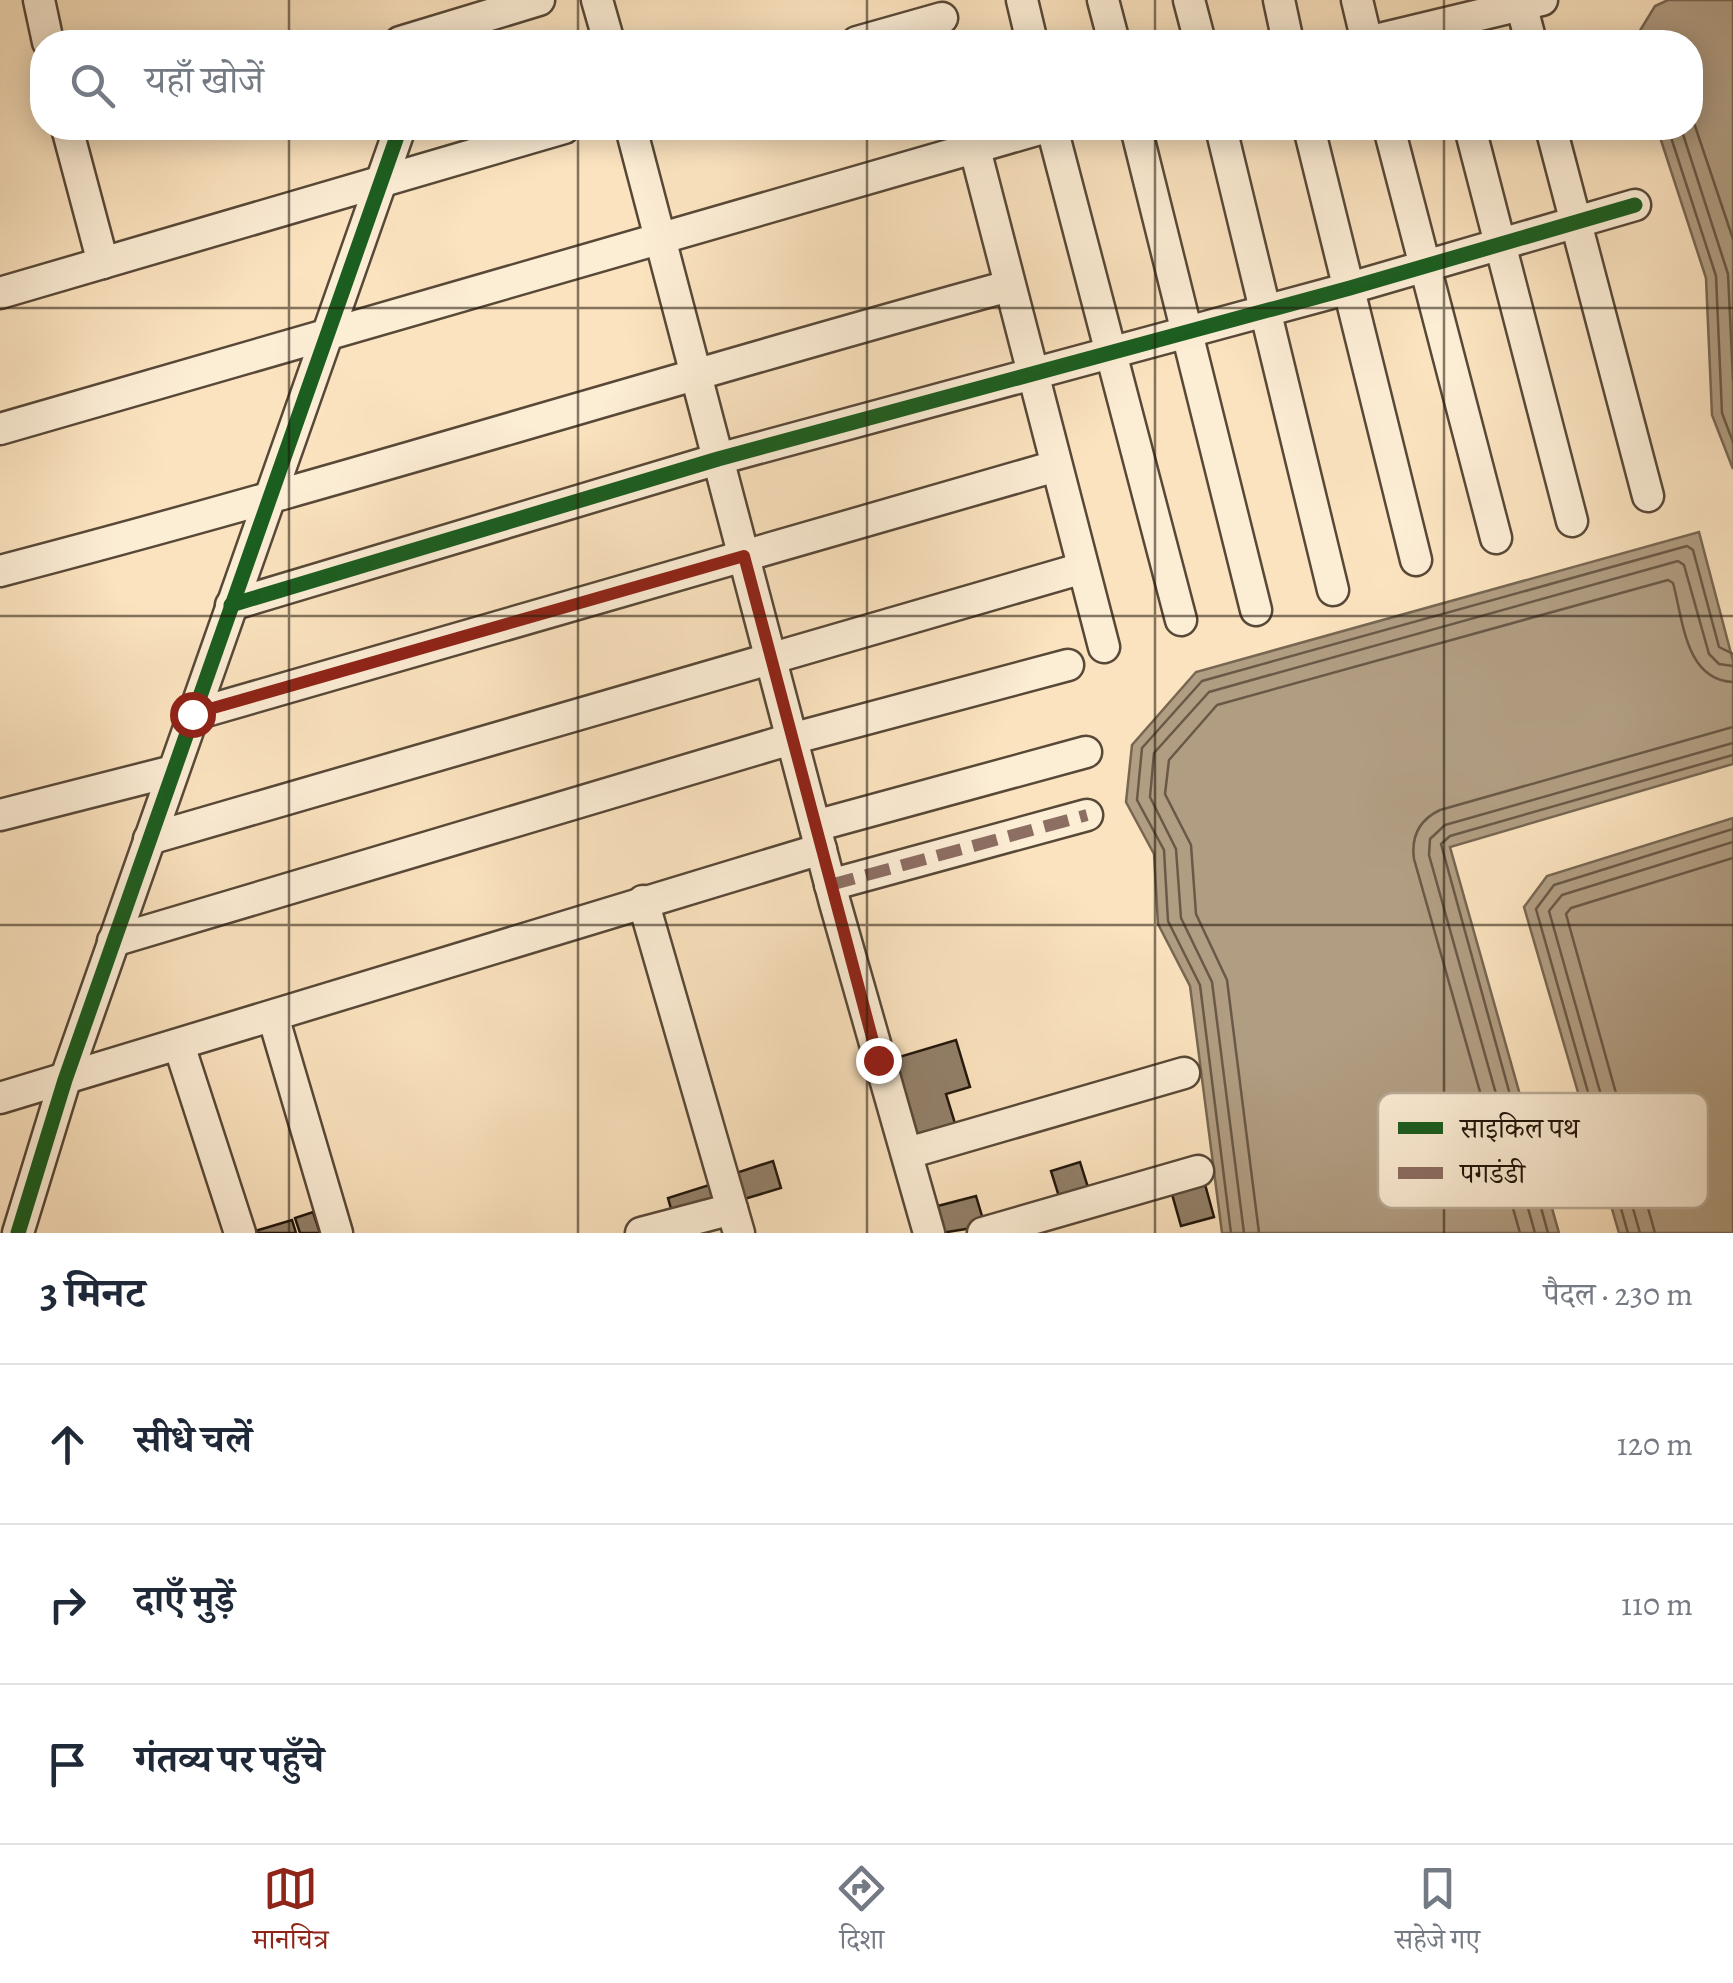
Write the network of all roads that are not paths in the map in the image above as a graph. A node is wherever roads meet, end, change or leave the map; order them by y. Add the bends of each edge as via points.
1 (39, 0) edge
2 (443, 0) edge
3 (539, 0) edge
4 (598, 0) edge
5 (1022, 0) edge
6 (1103, 0) edge
7 (1189, 0) edge
8 (1279, 0) edge
9 (1357, 0) edge
10 (1528, 1) edge
11 (942, 20) edge
12 (1443, 22) edge
13 (45, 30) edge
14 (434, 30) edge
15 (454, 30) edge
16 (606, 30) edge
17 (903, 30) edge
18 (1029, 30) edge
19 (1111, 30) edge
20 (1197, 30) edge
21 (1285, 30) edge
22 (1364, 30) edge
23 (1413, 30) edge
24 (1530, 30) edge
25 (69, 140) edge
26 (396, 140) edge
27 (523, 140) edge
28 (634, 140) edge
29 (966, 140) edge
30 (972, 140) edge
31 (1055, 140) edge
32 (1139, 140) edge
33 (1224, 140) edge
34 (1313, 140) edge
35 (1392, 140) edge
36 (1473, 140) edge
37 (1555, 140) edge
38 (381, 181) junction
39 (1635, 205) dead end
40 (1574, 222) junction
41 (660, 238) junction
42 (1500, 244) junction
43 (103, 263) junction
44 (1426, 266) junction
45 (1009, 286) junction
46 (1350, 288) junction
47 (0, 294) edge
48 (1266, 310) junction
49 (1188, 330) junction
50 (326, 337) junction
51 (1111, 352) junction
52 (695, 372) junction
53 (1031, 373) junction
54 (0, 429) edge
55 (718, 459) junction
56 (1056, 466) junction
57 (1648, 496) dead end
58 (268, 501) junction
59 (1572, 521) dead end
60 (1496, 538) dead end
61 (744, 556) junction
62 (1416, 560) dead end
63 (1083, 568) junction
64 (0, 571) edge
65 (1333, 590) dead end
66 (231, 605) junction
67 (1256, 610) dead end
68 (1181, 620) dead end
69 (1104, 647) dead end
70 (770, 656) junction
71 (1068, 665) dead end
72 (192, 714) junction
73 (792, 739) junction
74 (1086, 752) dead end
75 (173, 771) junction
76 (0, 815) edge
77 (1088, 815) dead end
78 (818, 837) junction
79 (149, 839) junction
80 (830, 885) junction
81 (643, 902) junction
82 (114, 940) junction
83 (273, 1016) junction
84 (178, 1045) junction
85 (1184, 1073) dead end
86 (65, 1080) junction
87 (0, 1098) edge
88 (908, 1153) junction
89 (1198, 1171) dead end
90 (735, 1221) edge
91 (18, 1233) edge
92 (240, 1233) edge
93 (338, 1233) edge
94 (641, 1233) edge
95 (929, 1233) edge
96 (983, 1233) edge

1 - 13 street
2 - 14 street
3 - 15 street
4 - 16 street
5 - 18 street
6 - 19 street
7 - 20 street
8 - 21 street
9 - 22 street
10 - 12 street
10 - 24 street
11 - 17 street
12 - 23 street
25 - 43 street
26 - 38 street
27 - 38 street
28 - 41 street
29 - 41 street
30 - 45 street
31 - 51 street
32 - 49 street
33 - 48 street
34 - 46 street
35 - 44 street
36 - 42 street
37 - 40 street
38 - 43 street
38 - 50 street
39 - 40 street
40 - 42 street
40 - 57 street
41 - 50 street
41 - 52 street
42 - 44 street
42 - 59 street
43 - 47 street
44 - 46 street
44 - 60 street
45 - 52 street
45 - 53 street
46 - 48 street
46 - 62 street
48 - 49 street
48 - 65 street
49 - 51 street
49 - 67 street
50 - 54 street
50 - 58 street
51 - 53 street
51 - 68 street
52 - 55 street
52 - 58 street
53 - 55 street
53 - 56 street
55 - 61 street
55 - 66 street
56 - 61 street
56 - 63 street
58 - 64 street
58 - 66 street
61 - 70 street
61 - 72 street
63 - 69 street
63 - 70 street
66 - 72 street
70 - 73 street
70 - 79 street
71 - 73 street
72 - 75 street
73 - 78 street
73 - 82 street
74 - 78 street
75 - 76 street
75 - 79 street
77 - 80 street
78 - 80 street
78 - 81 street
79 - 82 street
80 - 88 street
81 - 83 street
81 - 90 street
82 - 86 street
83 - 84 street
83 - 93 street
84 - 86 street
84 - 92 street
85 - 88 street
86 - 87 street
86 - 91 street
88 - 95 street
89 - 96 street
90 - 94 street

